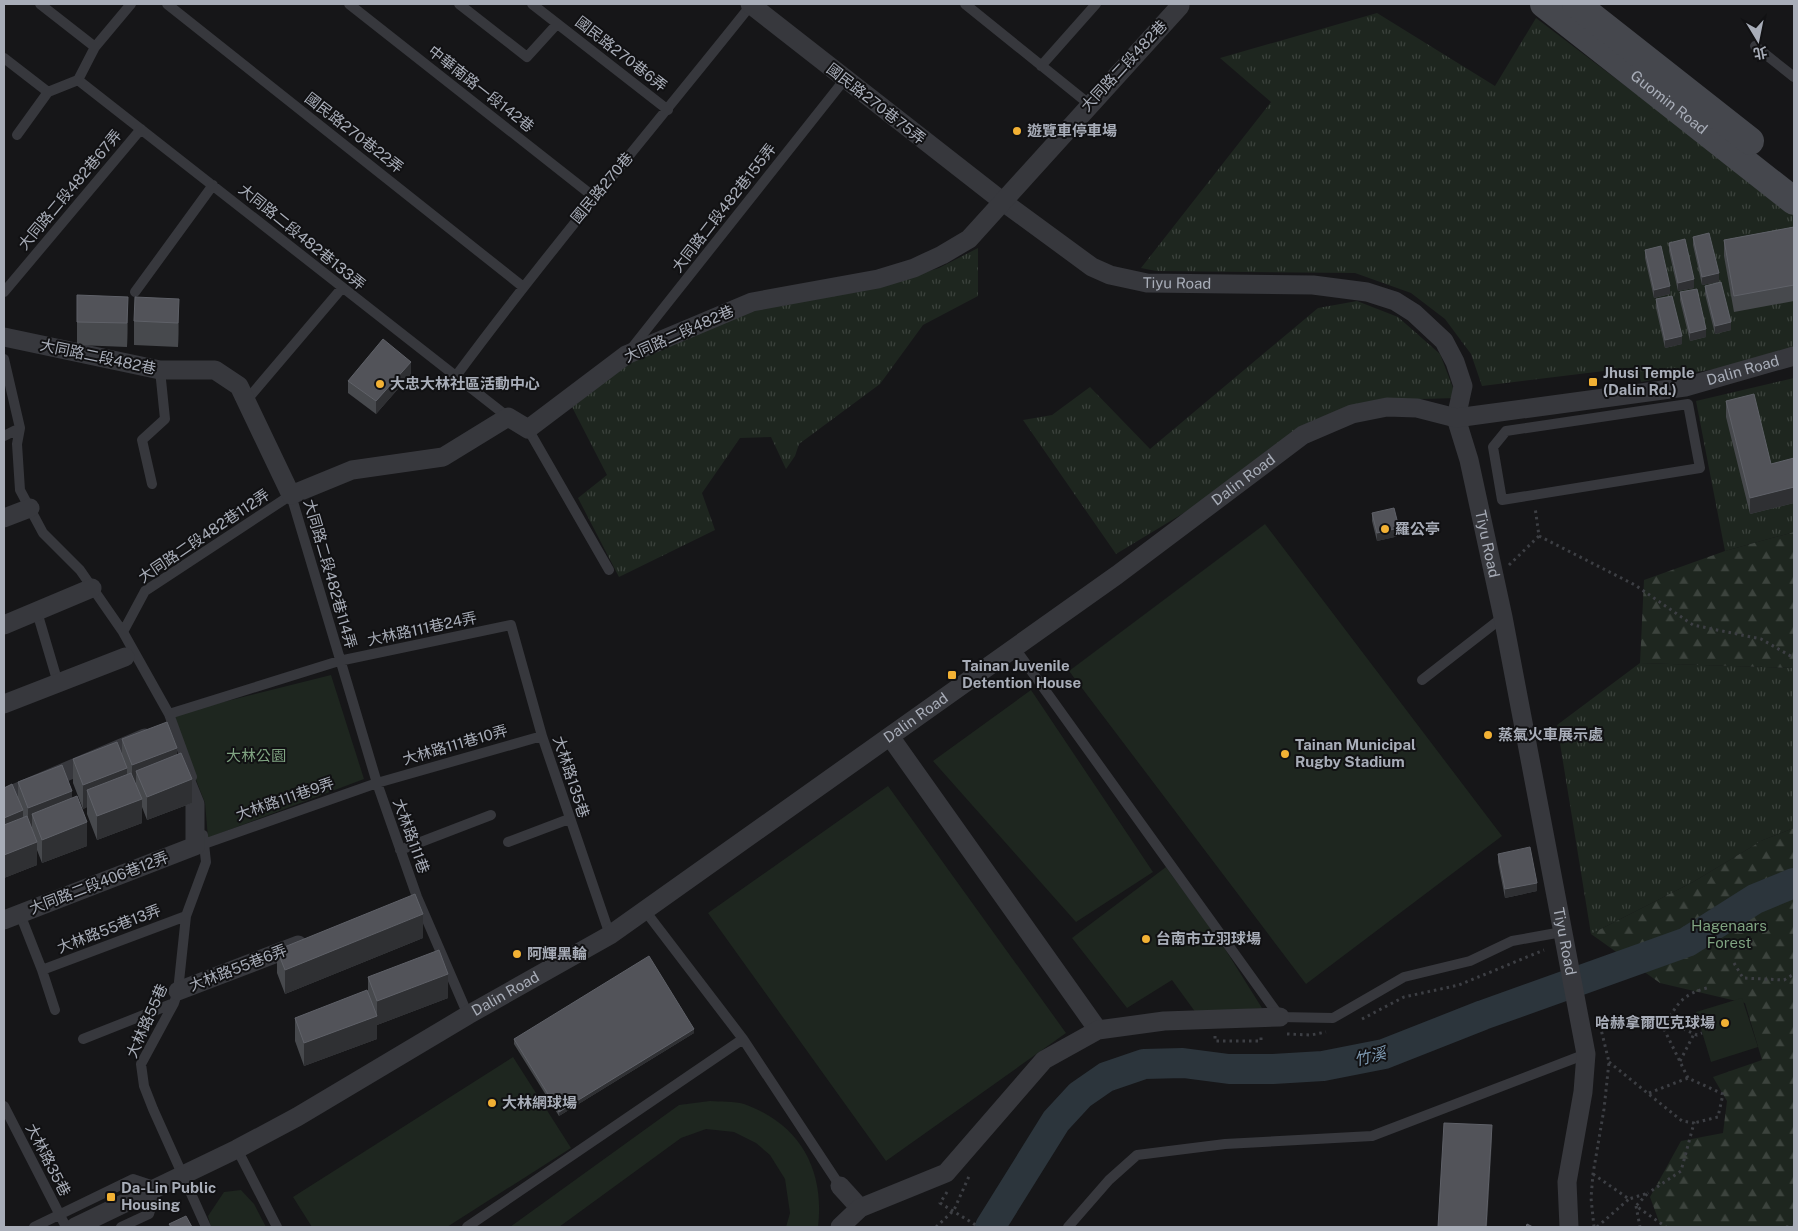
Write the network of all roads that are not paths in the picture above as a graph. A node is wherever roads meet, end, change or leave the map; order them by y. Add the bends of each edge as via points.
1 (40, 4) edge
2 (131, 4) edge
3 (167, 4) edge
4 (349, 4) edge
5 (459, 4) edge
6 (532, 4) edge
7 (751, 4) edge
8 (965, 4) edge
9 (1096, 4) edge
10 (1544, 4) edge
11 (1576, 4) edge
12 (1180, 6) dead end
13 (976, 7) edge
14 (557, 24) junction
15 (1755, 46) dead end
16 (95, 47) junction
17 (4, 58) edge
18 (1041, 66) junction
19 (1794, 78) edge
20 (845, 79) junction
21 (78, 80) junction
22 (48, 92) junction
23 (1089, 104) junction
24 (668, 110) junction
25 (141, 129) junction
26 (17, 135) dead end
27 (1794, 176) edge
28 (214, 185) junction
29 (594, 197) junction
30 (1002, 201) junction
31 (1794, 201) edge
32 (522, 286) junction
33 (342, 288) junction
34 (4, 292) edge
35 (135, 292) dead end
36 (4, 337) edge
37 (626, 355) junction
38 (1794, 356) edge
39 (4, 359) edge
40 (160, 370) junction
41 (456, 376) junction
42 (1686, 396) junction
43 (246, 401) junction
44 (508, 417) junction
45 (1456, 418) junction
46 (20, 428) junction
47 (528, 429) junction
48 (4, 436) edge
49 (152, 484) dead end
50 (291, 495) junction
51 (30, 508) junction
52 (4, 518) edge
53 (609, 570) dead end
54 (92, 588) junction
55 (37, 612) junction
56 (1503, 617) junction
57 (4, 625) edge
58 (510, 625) joint
59 (123, 632) junction
60 (1014, 647) junction
61 (125, 657) dead end
62 (339, 662) junction
63 (1422, 680) dead end
64 (58, 683) junction
65 (4, 704) edge
66 (167, 722) junction
67 (542, 736) junction
68 (890, 738) junction
69 (377, 783) junction
70 (4, 798) edge
71 (491, 815) dead end
72 (569, 819) junction
73 (508, 842) dead end
74 (199, 845) junction
75 (400, 850) junction
76 (646, 912) junction
77 (186, 916) junction
78 (12, 917) edge
79 (610, 936) junction
80 (1559, 939) junction
81 (304, 942) edge
82 (42, 970) junction
83 (176, 997) junction
84 (55, 1010) dead end
85 (468, 1015) junction
86 (1277, 1028) junction
87 (1098, 1030) junction
88 (83, 1039) dead end
89 (743, 1039) junction
90 (1586, 1054) junction
91 (4, 1106) edge
92 (237, 1149) junction
93 (182, 1176) junction
94 (840, 1186) joint
95 (157, 1187) junction
96 (860, 1208) junction
97 (60, 1215) junction
98 (34, 1227) edge
99 (66, 1227) edge
100 (75, 1227) edge
101 (121, 1227) edge
102 (206, 1227) edge
103 (277, 1227) edge
104 (467, 1227) edge
105 (840, 1227) edge
106 (1068, 1227) edge
107 (1569, 1227) edge

1 - 16 lane
2 - 16 lane
3 - 32 lane, 國民路270巷22弄
4 - 29 lane, 中華南路一段142巷
5 - 14 lane via 527,57
6 - 14 lane, 國民路270巷6弄
7 - 20 street, 國民路270巷75弄
7 - 24 lane, 國民路270巷
8 - 13 lane
9 - 18 lane
10 - 31 street, Guomin Road
11 - 27 street, Guomin Road
12 - 23 street, 大同路二段482巷
13 - 18 lane
14 - 24 lane, 國民路270巷6弄
15 - 19 lane
16 - 21 lane
17 - 22 lane
18 - 23 lane
20 - 30 street, 國民路270巷75弄
20 - 37 lane, 大同路二段482巷155弄
21 - 22 lane
21 - 25 lane, 大同路二段482巷133弄
22 - 26 lane
23 - 30 street, 大同路二段482巷
24 - 29 lane, 國民路270巷
25 - 28 lane, 大同路二段482巷133弄
25 - 34 lane, 大同路二段482巷67弄
28 - 33 lane, 大同路二段482巷133弄
28 - 35 lane
29 - 32 lane, 國民路270巷
30 - 37 street, 大同路二段482巷 via 969,238 914,268 878,279 752,302
30 - 45 street, Tiyu Road via 1092,267 1129,280 1166,285 1313,285 1367,292 1395,302 1414,313 1444,341 1464,386
32 - 41 lane, 國民路270巷
33 - 41 lane, 大同路二段482巷133弄
33 - 43 lane
36 - 40 street, 大同路二段482巷
37 - 47 street, 大同路二段482巷
38 - 42 street, Dalin Road
39 - 46 lane
40 - 43 street, 大同路二段482巷 via 215,370 239,386
40 - 49 lane via 165,419 142,440
41 - 44 lane, 大同路二段482巷133弄
42 - 42 lane via 1506,430 1493,446 1502,500 1700,468
42 - 45 street, Dalin Road
43 - 50 street, 大同路二段482巷
44 - 47 street
44 - 50 street via 443,457 352,470
45 - 56 street, Tiyu Road via 1469,460
45 - 60 street, Dalin Road via 1417,408 1387,408 1352,414 1303,435 1117,575
46 - 48 lane
46 - 51 lane via 16,444 20,490
47 - 53 lane
50 - 59 lane, 大同路二段482巷112弄 via 145,590
50 - 62 lane, 大同路二段482巷114弄
51 - 52 street
51 - 54 lane via 43,532 80,570
54 - 55 street
54 - 59 lane
55 - 57 street
55 - 64 lane
56 - 63 lane
56 - 80 street, Tiyu Road
58 - 62 lane, 大林路111巷24弄
58 - 67 lane, 大林路135巷
59 - 66 lane
60 - 68 street, Dalin Road
60 - 86 lane
61 - 64 street
62 - 66 lane, 大林路111巷24弄
62 - 69 lane, 大林路111巷
64 - 65 street
66 - 70 street
66 - 74 street via 195,804
67 - 69 lane, 大林路111巷10弄
67 - 72 lane, 大林路135巷
68 - 76 street, Dalin Road
68 - 87 street
69 - 74 lane, 大林路111巷9弄
69 - 75 lane, 大林路111巷
71 - 75 lane
72 - 73 lane
72 - 79 lane, 大林路135巷
74 - 77 lane, 大林路55巷 via 206,862
74 - 78 street, 大同路二段406巷12弄
75 - 85 lane, 大林路111巷 via 413,899
76 - 79 street, Dalin Road
76 - 89 lane
77 - 82 lane, 大林路55巷13弄
77 - 83 lane, 大林路55巷
78 - 82 lane
79 - 85 street, Dalin Road
80 - 86 lane via 1512,941 1470,961 1404,977 1333,1018
80 - 90 street, Tiyu Road via 1589,1016
81 - 83 street, 大林路55巷6弄
82 - 84 lane
83 - 88 lane
83 - 93 lane, 大林路55巷 via 141,1064 144,1086
85 - 92 street, Dalin Road
86 - 87 street via 1164,1021
87 - 96 street via 1044,1060 946,1173
89 - 94 lane
89 - 104 lane
90 - 106 lane via 1372,1136 1225,1144 1137,1155 1109,1180
90 - 107 street, Tiyu Road via 1583,1092 1567,1182
91 - 97 lane, 大林路35巷
92 - 93 street, Dalin Road
92 - 103 lane
93 - 95 street, Dalin Road
93 - 102 lane, 大林路55巷
94 - 96 street
95 - 97 lane via 133,1179
95 - 100 street, Dalin Road
95 - 101 lane via 149,1214
96 - 105 street
97 - 98 lane
97 - 99 lane, 大林路35巷

